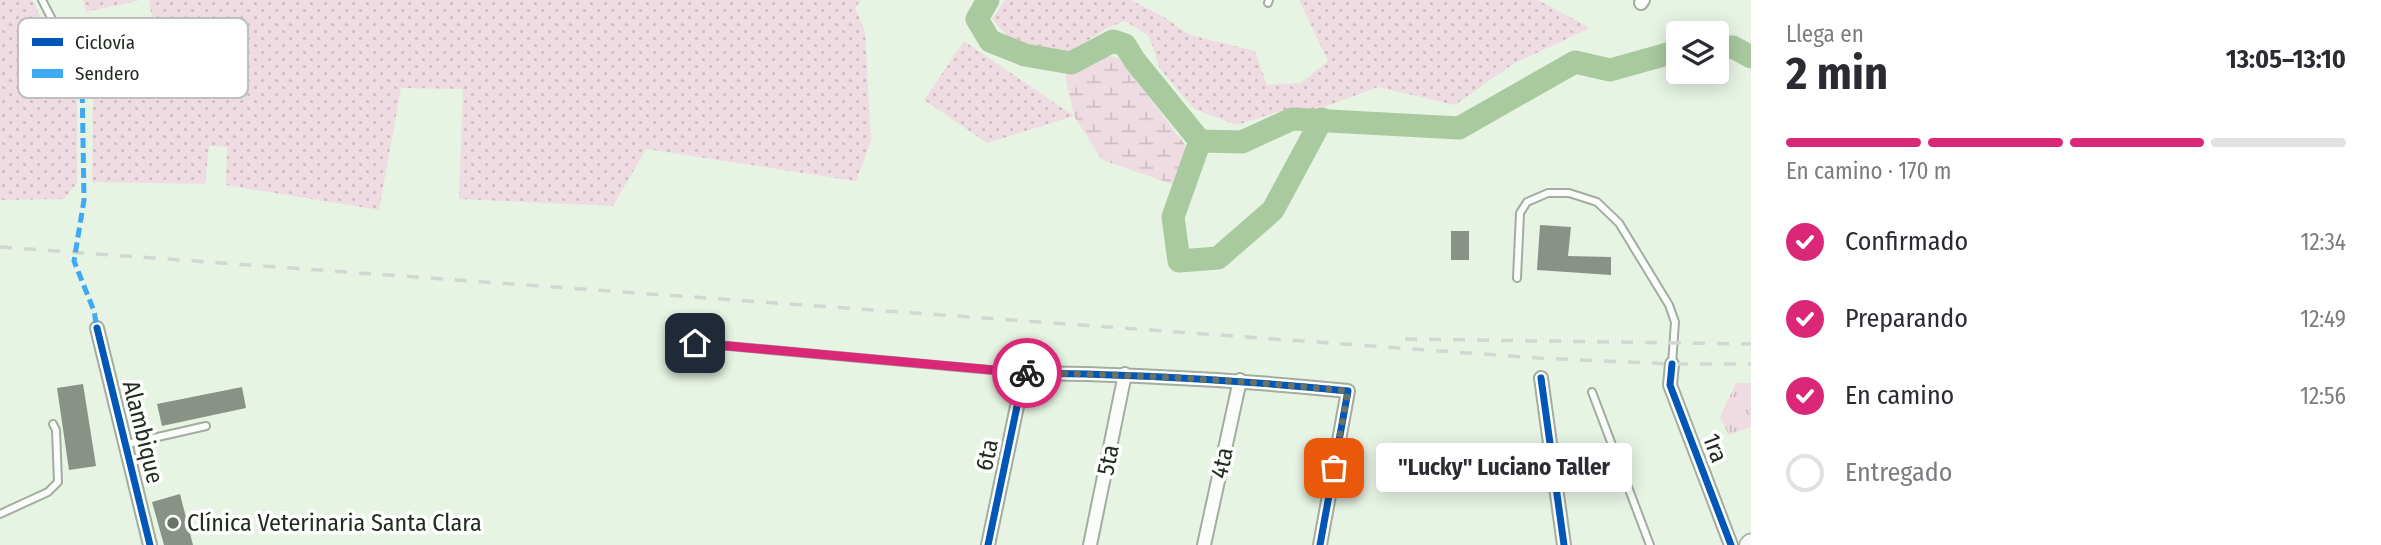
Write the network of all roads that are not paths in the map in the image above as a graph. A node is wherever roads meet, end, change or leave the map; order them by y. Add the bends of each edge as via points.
1 (42, 0) edge
2 (51, 18) edge
3 (1517, 278) dead end
4 (97, 328) dead end
5 (695, 343) dead end
6 (1672, 364) joint
7 (1024, 373) junction
8 (1125, 374) junction
9 (1541, 378) dead end
10 (1240, 380) junction
11 (1592, 392) dead end
12 (53, 424) dead end
13 (206, 426) dead end
14 (127, 444) junction
15 (0, 514) edge
16 (150, 545) edge
17 (988, 545) edge
18 (1090, 545) edge
19 (1204, 545) edge
20 (1320, 545) edge
21 (1564, 545) edge
22 (1650, 545) edge
23 (1731, 545) edge

1 - 2 lane
3 - 6 lane via 1520,214 1527,202 1548,193 1569,192 1597,202 1619,223 1669,305 1675,322
4 - 14 street, Alambique
5 - 7 lane
6 - 23 street, 1ra via 1670,385
7 - 8 street
7 - 17 street, 6ta
8 - 10 street
8 - 18 street, 5ta
9 - 21 street
10 - 19 street, 4ta
10 - 20 street via 1348,391
11 - 22 lane
12 - 15 lane via 58,482 48,492
13 - 14 lane
14 - 16 street, Alambique

